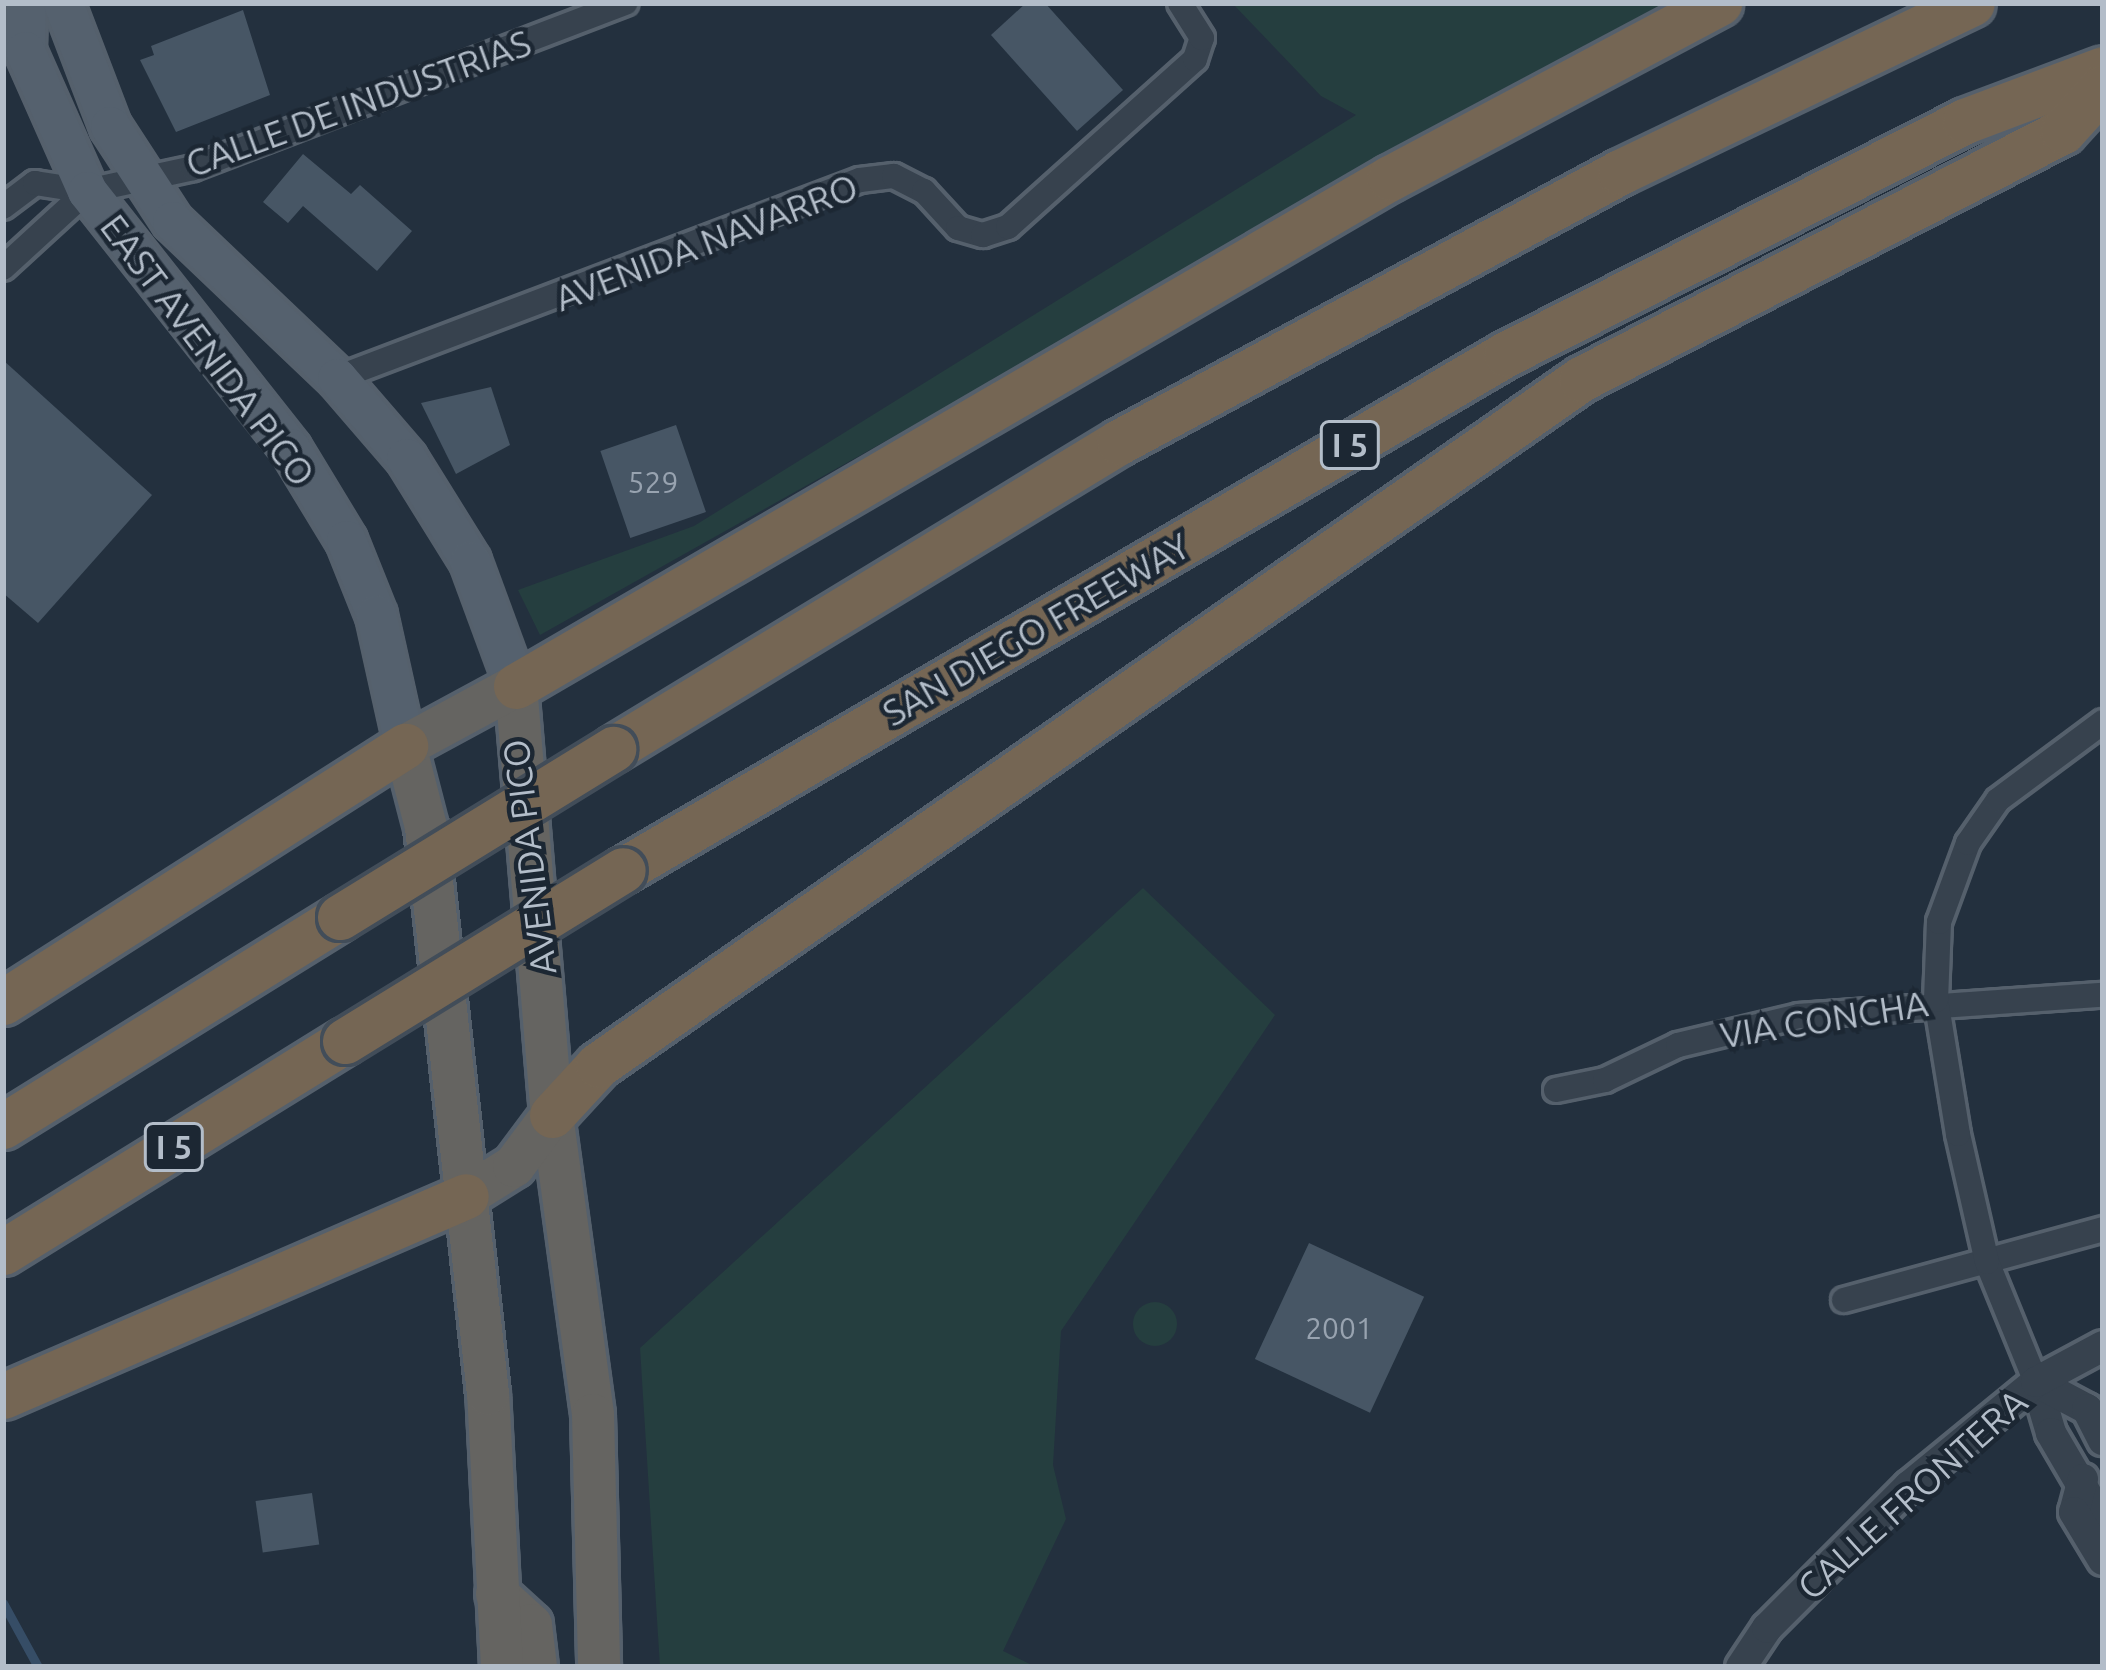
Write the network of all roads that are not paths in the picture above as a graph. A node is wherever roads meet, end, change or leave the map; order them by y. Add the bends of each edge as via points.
1 (26, 3) edge
2 (63, 3) edge
3 (626, 3) edge
4 (1180, 3) edge
5 (1719, 3) edge
6 (1972, 3) edge
7 (2103, 69) edge
8 (2103, 87) edge
9 (141, 178) junction
10 (87, 191) junction
11 (3, 207) edge
12 (3, 268) edge
13 (337, 379) junction
14 (516, 686) junction
15 (2103, 722) edge
16 (405, 746) junction
17 (2103, 995) edge
18 (1936, 1000) junction
19 (3, 1002) edge
20 (1556, 1090) dead end
21 (552, 1114) junction
22 (3, 1126) edge
23 (466, 1196) junction
24 (2103, 1229) edge
25 (3, 1252) edge
26 (1987, 1262) junction
27 (1844, 1300) dead end
28 (2103, 1346) edge
29 (2036, 1382) junction
30 (3, 1396) edge
31 (2103, 1440) edge
32 (2095, 1497) edge
33 (2103, 1560) edge
34 (497, 1594) junction
35 (502, 1667) edge
36 (536, 1667) edge
37 (599, 1667) edge
38 (1741, 1667) edge

1 - 10 main road, EAST AVENIDA PICO via 25,50
2 - 9 main road, EAST AVENIDA PICO
3 - 9 street, CALLE DE INDUSTRIAS via 193,169
4 - 13 street, AVENIDA NAVARRO via 1202,38 1195,59 1008,227 982,235 958,228 924,191 894,176 860,179
5 - 14 highway via 1428,157
6 - 22 highway, bridge via 1620,172 1119,442
7 - 25 highway, SAN DIEGO FREEWAY / I 5, bridge via 1965,121 1507,354 623,870
8 - 21 highway via 2062,131 1582,380 598,1065
9 - 10 street, CALLE DE INDUSTRIAS
9 - 13 main road, AVENIDA PICO via 172,221
10 - 11 street via 35,183
10 - 12 street
10 - 16 main road, EAST AVENIDA PICO via 290,448 346,540 376,615
13 - 14 main road, AVENIDA PICO via 406,458 470,561
14 - 16 highway
14 - 21 highway, AVENIDA PICO
15 - 18 street via 1997,800 1968,843 1939,922
16 - 19 highway
16 - 23 highway, EAST AVENIDA PICO via 426,827
17 - 18 street, VIA CONCHA
18 - 20 street, VIA CONCHA via 1751,1025
18 - 26 street
21 - 23 highway via 514,1166
21 - 37 highway, AVENIDA PICO via 593,1415
23 - 30 highway
23 - 34 highway
24 - 26 street
26 - 27 street
26 - 29 street
28 - 29 street, CALLE FRONTERA
29 - 31 street via 2087,1409
29 - 32 street via 2051,1433
29 - 38 street, CALLE FRONTERA via 1909,1486 1768,1628
32 - 33 street via 2074,1512
34 - 35 highway
34 - 36 highway via 531,1625

